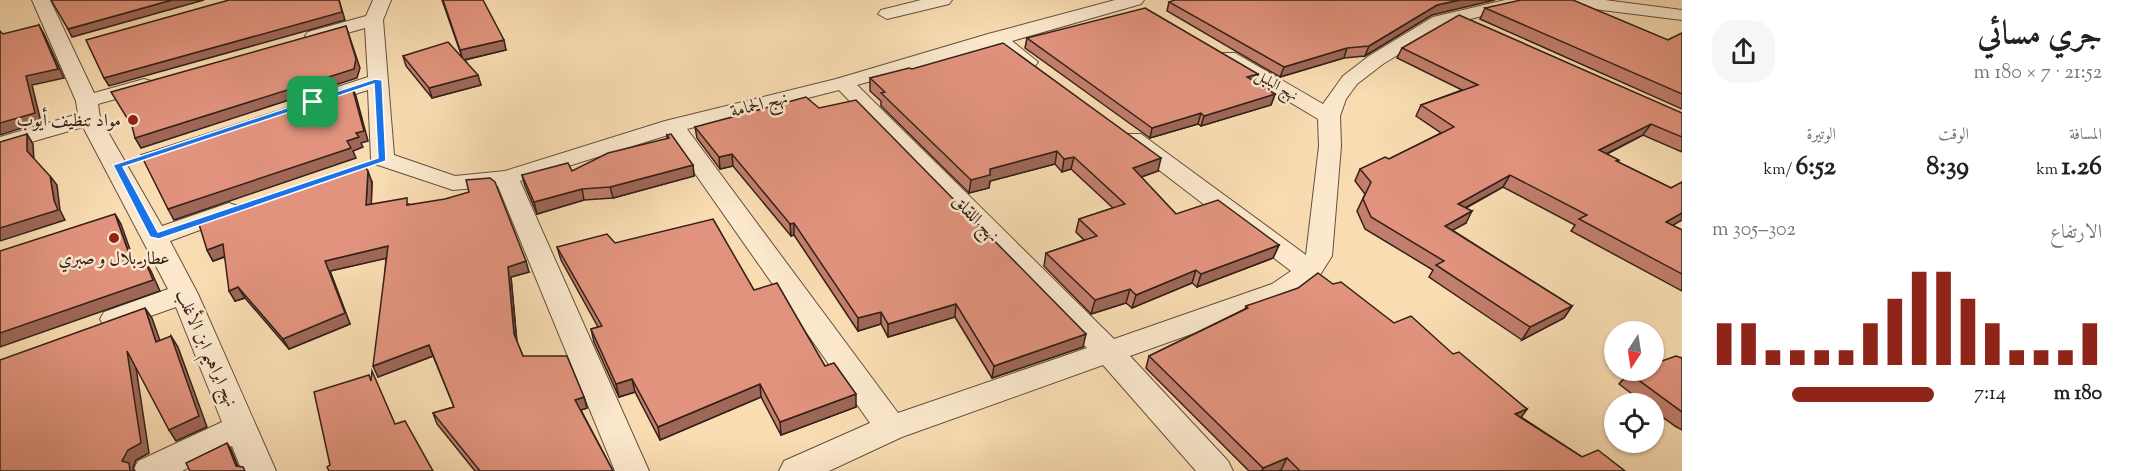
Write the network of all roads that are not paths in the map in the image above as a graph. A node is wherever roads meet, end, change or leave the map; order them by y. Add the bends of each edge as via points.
1 (41, 0) edge
2 (382, 0) edge
3 (943, 0) edge
4 (1139, 4) edge
5 (886, 14) dead end
6 (1682, 15) edge
7 (1455, 17) junction
8 (374, 20) junction
9 (1488, 31) edge
10 (995, 38) junction
11 (294, 42) edge
12 (1211, 47) edge
13 (167, 78) edge
14 (1051, 79) edge
15 (378, 80) junction
16 (843, 83) junction
17 (299, 106) edge
18 (88, 109) junction
19 (1329, 116) junction
20 (1108, 121) edge
21 (673, 126) junction
22 (0, 144) edge
23 (507, 178) junction
24 (253, 204) edge
25 (155, 237) junction
26 (1309, 272) junction
27 (184, 294) junction
28 (87, 329) edge
29 (1109, 352) junction
30 (241, 427) junction
31 (891, 428) junction
32 (150, 471) edge
33 (259, 471) edge
34 (632, 471) edge
35 (796, 471) edge
36 (1216, 471) edge

1 - 18 street, نهج ابراهيم ابن الأغلب via 74,45
2 - 8 street
3 - 5 street
4 - 10 street, نهج الحمامة
6 - 7 street via 1586,3 1519,2
7 - 9 street
7 - 19 street via 1440,21 1350,80 1336,98
8 - 11 street
8 - 15 street
10 - 14 street
10 - 16 street, نهج الحمامة
12 - 19 street, نهج البلبل
13 - 18 street
15 - 17 street
15 - 23 street, نهج الحمامة via 372,163 453,183
16 - 21 street, نهج الحمامة
16 - 29 street, نهج اللقلق
18 - 22 street
18 - 25 street, نهج ابراهيم ابن الأغلب via 129,162 130,211
19 - 26 street via 1330,146 1319,256
20 - 26 street via 1280,246
21 - 23 street, نهج الحمامة
21 - 31 street
23 - 34 street
24 - 25 street
25 - 27 street, نهج ابراهيم ابن الأغلب
26 - 29 street via 1282,291
27 - 28 street
27 - 30 street, نهج ابراهيم ابن الأغلب
29 - 31 street
29 - 36 street, نهج اللقلق
30 - 32 street
30 - 33 street, نهج ابراهيم ابن الأغلب
31 - 35 street

